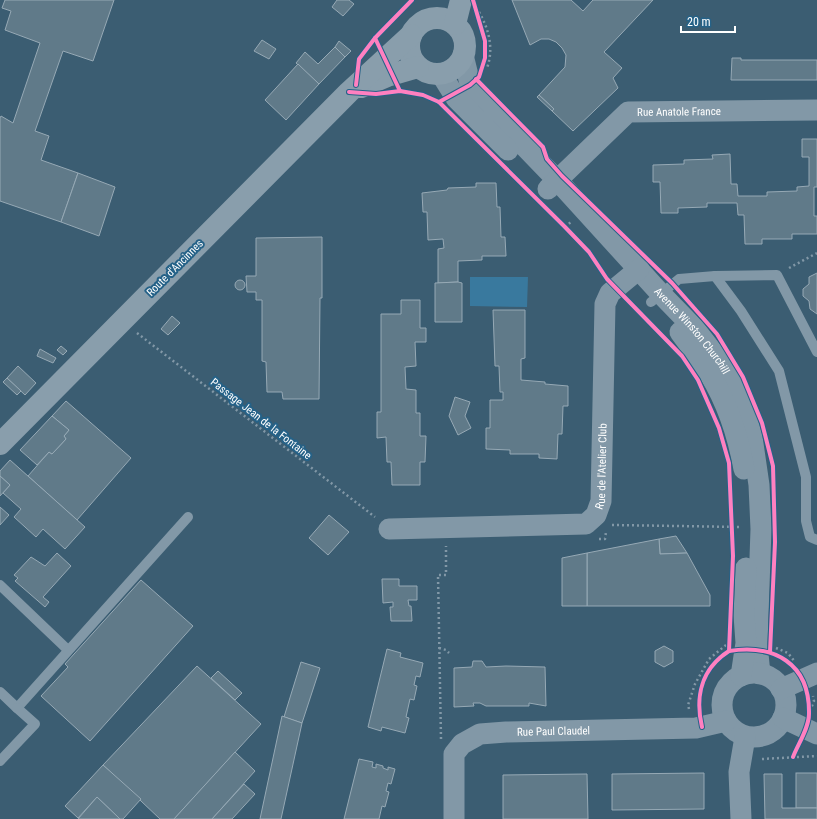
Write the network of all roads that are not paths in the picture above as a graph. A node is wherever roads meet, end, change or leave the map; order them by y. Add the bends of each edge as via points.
1 (454, 0) edge
2 (430, 18) junction
3 (455, 24) junction
4 (411, 35) junction
5 (463, 55) junction
6 (418, 67) junction
7 (441, 74) junction
8 (349, 92) junction
9 (817, 110) edge
10 (553, 185) junction
11 (634, 274) junction
12 (715, 276) junction
13 (655, 298) junction
14 (817, 352) edge
15 (0, 444) edge
16 (188, 517) dead end
17 (389, 528) road end
18 (817, 540) edge
19 (0, 585) edge
20 (68, 650) junction
21 (751, 675) junction
22 (810, 676) edge
23 (781, 689) junction
24 (0, 692) edge
25 (17, 708) junction
26 (783, 718) junction
27 (726, 721) junction
28 (811, 731) edge
29 (745, 736) junction
30 (0, 761) edge
31 (454, 819) edge
32 (741, 819) edge

1 - 2 main road
1 - 3 main road
2 - 3 main road via 448,20
2 - 4 main road via 415,27
3 - 5 main road via 464,39
4 - 6 main road via 409,52
4 - 8 main road, Route d'Ancinnes
5 - 7 main road via 455,68
5 - 10 street, Avenue Winston Churchill via 472,92
6 - 7 main road via 429,73
6 - 8 main road, Route d'Ancinnes via 387,76
7 - 10 street, Avenue Winston Churchill via 460,102
8 - 15 main road, Route d'Ancinnes
9 - 10 street, Rue Anatole France via 628,112
10 - 11 street, Avenue Winston Churchill
11 - 13 street, Avenue Winston Churchill
11 - 17 street, Rue de l'Atelier Club via 610,293 605,304 601,501 596,515 586,524
12 - 13 lane via 679,279
12 - 14 lane via 777,275
12 - 18 lane via 741,310 779,371 806,477 806,521 810,537
13 - 21 street, Avenue Winston Churchill via 705,367 729,414 740,445 745,476 736,527 744,615 734,648
13 - 21 street, Avenue Winston Churchill via 694,328 722,364 741,398 752,437 759,485 761,529 757,644
16 - 20 lane
19 - 20 lane
20 - 25 lane
21 - 23 street via 776,682
21 - 27 street via 732,681 725,690 722,711
22 - 23 street
23 - 26 street via 786,708
24 - 25 lane
25 - 30 lane via 35,724
26 - 28 street
26 - 29 street via 772,732 759,737
27 - 29 street via 731,728
27 - 31 street, Rue Paul Claudel via 696,728 480,734 462,744 454,754
29 - 32 street via 739,772

